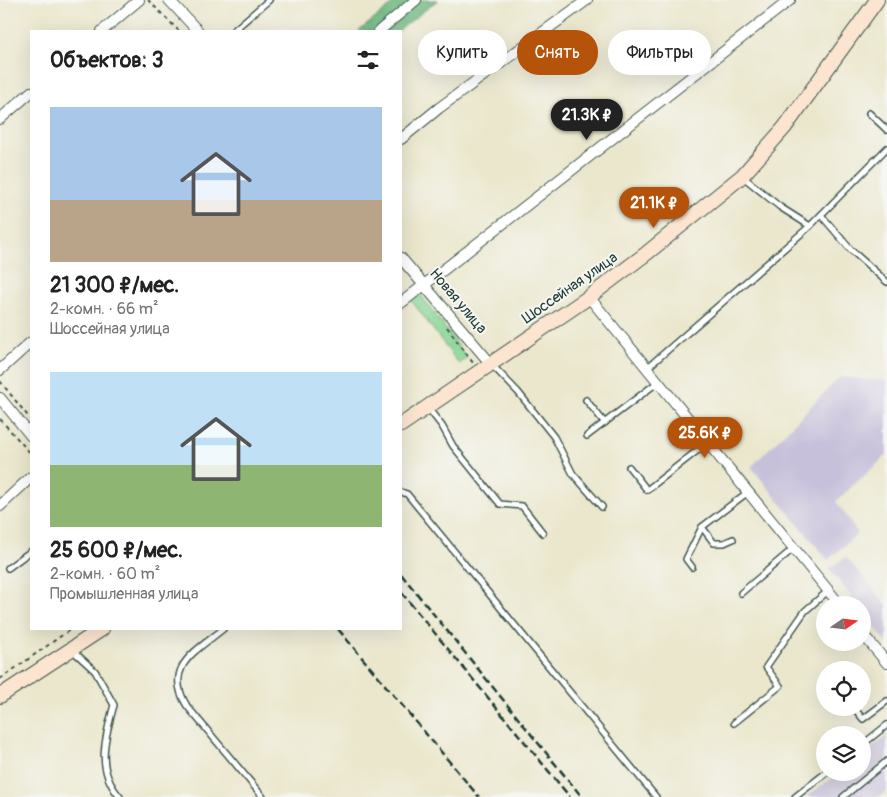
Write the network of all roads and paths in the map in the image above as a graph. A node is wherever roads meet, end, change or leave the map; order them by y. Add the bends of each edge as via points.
1 (139, 0) edge
2 (148, 0) edge
3 (169, 0) edge
4 (269, 0) edge
5 (416, 0) edge
6 (587, 0) edge
7 (790, 0) edge
8 (877, 0) edge
9 (103, 30) edge
10 (178, 30) edge
11 (197, 30) edge
12 (234, 30) edge
13 (380, 30) edge
14 (30, 93) edge
15 (869, 113) dead end
16 (0, 119) edge
17 (887, 130) edge
18 (402, 138) edge
19 (887, 148) edge
20 (742, 176) junction
21 (821, 216) junction
22 (810, 226) junction
23 (402, 259) edge
24 (887, 282) edge
25 (425, 284) junction
26 (589, 297) junction
27 (402, 302) edge
28 (30, 343) edge
29 (491, 364) junction
30 (647, 368) junction
31 (0, 370) edge
32 (0, 381) edge
33 (658, 382) junction
34 (0, 398) edge
35 (586, 400) dead end
36 (427, 407) junction
37 (0, 419) edge
38 (30, 419) edge
39 (605, 423) junction
40 (402, 424) edge
41 (30, 435) edge
42 (588, 436) dead end
43 (708, 442) junction
44 (30, 453) edge
45 (629, 467) dead end
46 (30, 478) edge
47 (402, 492) edge
48 (748, 492) junction
49 (0, 506) edge
50 (602, 507) dead end
51 (702, 527) junction
52 (543, 533) dead end
53 (732, 539) dead end
54 (794, 548) junction
55 (30, 551) edge
56 (692, 567) dead end
57 (8, 568) dead end
58 (828, 591) junction
59 (741, 593) dead end
60 (832, 596) edge
61 (70, 630) edge
62 (100, 630) edge
63 (222, 630) edge
64 (871, 644) edge
65 (72, 649) junction
66 (887, 663) edge
67 (0, 679) edge
68 (0, 696) edge
69 (887, 701) edge
70 (871, 713) edge
71 (734, 723) dead end
72 (887, 725) edge
73 (871, 738) edge
74 (887, 761) edge
75 (816, 781) edge
76 (120, 797) edge
77 (263, 797) edge
78 (656, 797) edge
79 (795, 797) edge
80 (843, 797) edge

1 - 9 street
2 - 10 path
3 - 11 street
4 - 12 lane
5 - 13 street
6 - 18 street
7 - 25 street
8 - 20 main road, Шоссейная улица via 785,127
14 - 16 street
15 - 17 lane
19 - 21 lane
20 - 22 lane
20 - 26 main road, Шоссейная улица
21 - 22 lane
21 - 24 lane via 851,250
22 - 30 lane
23 - 25 street, Новая улица
25 - 27 street
25 - 29 street, Новая улица
26 - 29 main road, Шоссейная улица
26 - 30 street
28 - 31 street
29 - 36 main road, Шоссейная улица
29 - 50 lane via 554,437 573,474
30 - 33 street
32 - 38 path
33 - 39 lane
33 - 43 street
34 - 41 street
35 - 39 lane
36 - 40 main road, Шоссейная улица
36 - 52 lane via 453,446 500,504 522,506
37 - 44 path
39 - 42 lane
43 - 45 lane via 648,490
43 - 48 street
46 - 49 street
47 - 78 lane via 407,494
48 - 51 lane
48 - 54 street
51 - 53 lane via 714,543
51 - 56 lane via 686,559
54 - 58 street
54 - 59 lane
55 - 57 lane
58 - 60 street
58 - 71 lane via 804,611 766,667 780,686
61 - 67 path
62 - 65 main road
63 - 77 lane via 188,658 176,682 187,706
64 - 66 street
65 - 68 main road
65 - 76 lane via 95,671 114,705 103,742 104,767 111,787
69 - 70 lane
72 - 73 lane
74 - 80 lane
75 - 79 lane

